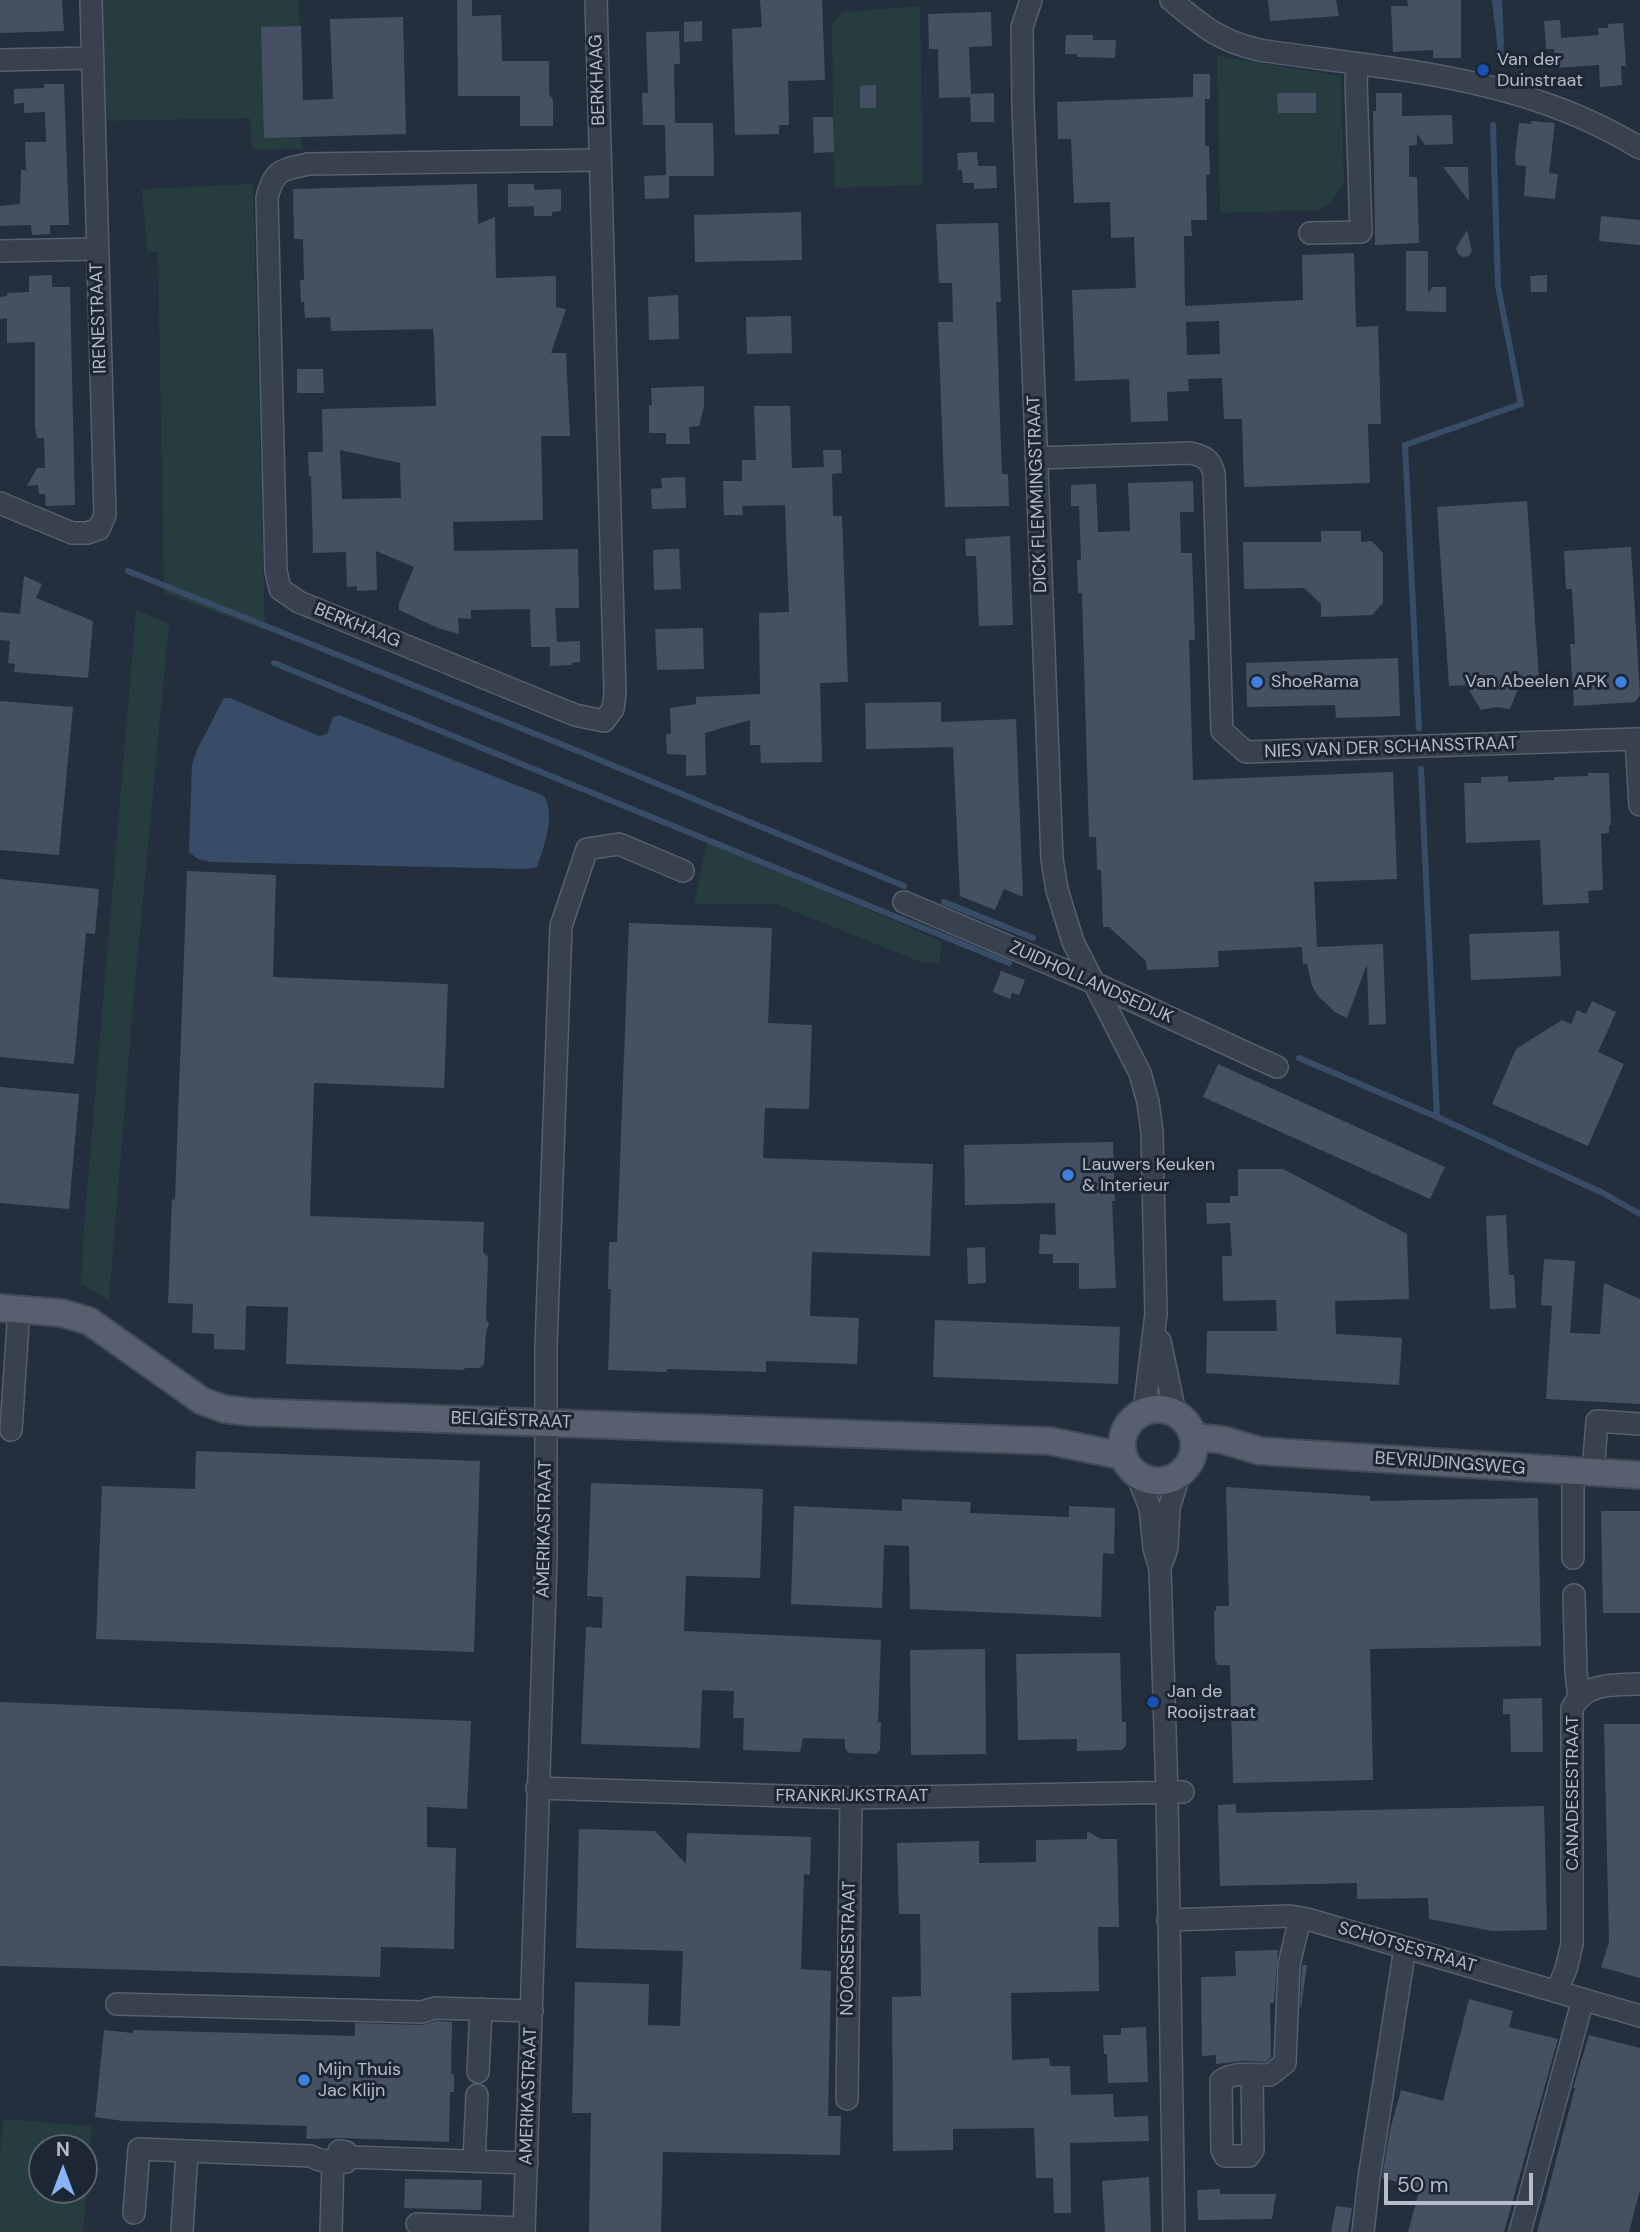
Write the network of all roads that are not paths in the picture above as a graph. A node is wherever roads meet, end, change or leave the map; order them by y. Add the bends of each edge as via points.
1 (91, 0) edge
2 (596, 0) edge
3 (1031, 0) edge
4 (1171, 0) edge
5 (93, 58) junction
6 (0, 60) edge
7 (1358, 64) junction
8 (1640, 148) edge
9 (600, 160) junction
10 (1310, 233) dead end
11 (97, 249) junction
12 (0, 251) edge
13 (1037, 458) junction
14 (0, 503) edge
15 (1638, 739) edge
16 (1640, 805) edge
17 (683, 871) dead end
18 (904, 902) dead end
19 (1092, 982) junction
20 (1277, 1067) dead end
21 (9, 1309) edge
22 (1156, 1314) junction
23 (1175, 1413) junction
24 (1135, 1420) junction
25 (546, 1422) junction
26 (1640, 1424) edge
27 (10, 1430) dead end
28 (1050, 1441) junction
29 (1188, 1457) junction
30 (1130, 1465) junction
31 (1583, 1472) junction
32 (1640, 1475) edge
33 (1573, 1558) dead end
34 (1160, 1569) junction
35 (1574, 1595) dead end
36 (1640, 1684) edge
37 (1579, 1698) junction
38 (537, 1788) junction
39 (1175, 1793) junction
40 (851, 1798) junction
41 (1300, 1918) junction
42 (1168, 1920) junction
43 (1405, 1948) junction
44 (1557, 1991) junction
45 (1583, 1999) junction
46 (117, 2004) dead end
47 (481, 2009) junction
48 (532, 2011) junction
49 (1640, 2015) edge
50 (478, 2072) dead end
51 (1252, 2075) dead end
52 (477, 2095) dead end
53 (847, 2099) dead end
54 (187, 2151) junction
55 (342, 2159) junction
56 (474, 2161) junction
57 (527, 2163) junction
58 (134, 2214) dead end
59 (417, 2224) dead end
60 (524, 2230) edge
61 (182, 2231) edge
62 (331, 2232) edge
63 (1174, 2232) edge
64 (1363, 2232) edge
65 (1520, 2232) edge

1 - 5 street, IRENESTRAAT
2 - 9 street, BERKHAAG
3 - 13 street, DICK FLEMMINGSTRAAT via 1022,27
4 - 7 street via 1200,26 1232,43
5 - 6 street
5 - 11 street, IRENESTRAAT
7 - 8 street via 1443,75 1521,94 1569,111
7 - 10 street via 1361,232
9 - 9 street, BERKHAAG via 308,164 284,170 271,180 267,198 280,589 299,602 575,715 604,721 613,709 615,693
11 - 12 street
11 - 14 street, IRENESTRAAT via 102,526 94,532 72,533
13 - 15 street, NIES VAN DER SCHANSSTRAAT via 1190,453 1212,464 1222,731 1246,752
13 - 19 street, DICK FLEMMINGSTRAAT via 1052,859 1056,890
15 - 16 street, NIES VAN DER SCHANSSTRAAT
17 - 25 street, AMERIKASTRAAT via 620,844 587,849 561,926
18 - 19 street, ZUIDHOLLANDSEDIJK
19 - 20 street, ZUIDHOLLANDSEDIJK
19 - 22 street via 1140,1073 1147,1102 1152,1132
21 - 25 main road, BELGIËSTRAAT via 62,1312 89,1321 202,1401 224,1409
21 - 27 street
22 - 23 street
22 - 24 street
23 - 24 main road via 1157,1408
23 - 29 main road via 1184,1419
24 - 28 main road, BELGIËSTRAAT
24 - 30 main road via 1122,1445
25 - 28 main road, BELGIËSTRAAT
25 - 38 street, AMERIKASTRAAT
26 - 31 street via 1597,1421
28 - 30 main road, BELGIËSTRAAT
29 - 30 main road via 1170,1480 1159,1482 1147,1480
29 - 31 main road, BEVRIJDINGSWEG via 1222,1458 1260,1451
29 - 34 street via 1169,1508 1167,1548
30 - 34 street via 1150,1508
31 - 32 main road, BEVRIJDINGSWEG
31 - 33 street
34 - 39 street
35 - 37 street, CANADESESTRAAT
36 - 37 street via 1595,1686
37 - 44 street, CANADESESTRAAT via 1571,1714 1572,1944
38 - 40 street, FRANKRIJKSTRAAT
38 - 48 street, AMERIKASTRAAT
39 - 40 street, FRANKRIJKSTRAAT
39 - 42 street
40 - 53 street, NOORSESTRAAT
41 - 42 street, SCHOTSESTRAAT
41 - 43 street, SCHOTSESTRAAT
41 - 51 street via 1289,1965 1285,2063 1270,2075
42 - 63 street
43 - 44 street, SCHOTSESTRAAT
43 - 64 street
44 - 45 street, SCHOTSESTRAAT
45 - 49 street, SCHOTSESTRAAT
45 - 65 street
46 - 47 street via 422,2012
47 - 48 street
47 - 50 street
48 - 57 street, AMERIKASTRAAT
52 - 56 street
54 - 55 street via 312,2156 319,2151 346,2151
54 - 58 street via 139,2149
54 - 61 street
55 - 56 street
55 - 62 street
56 - 57 street
57 - 60 street, AMERIKASTRAAT
59 - 60 street

